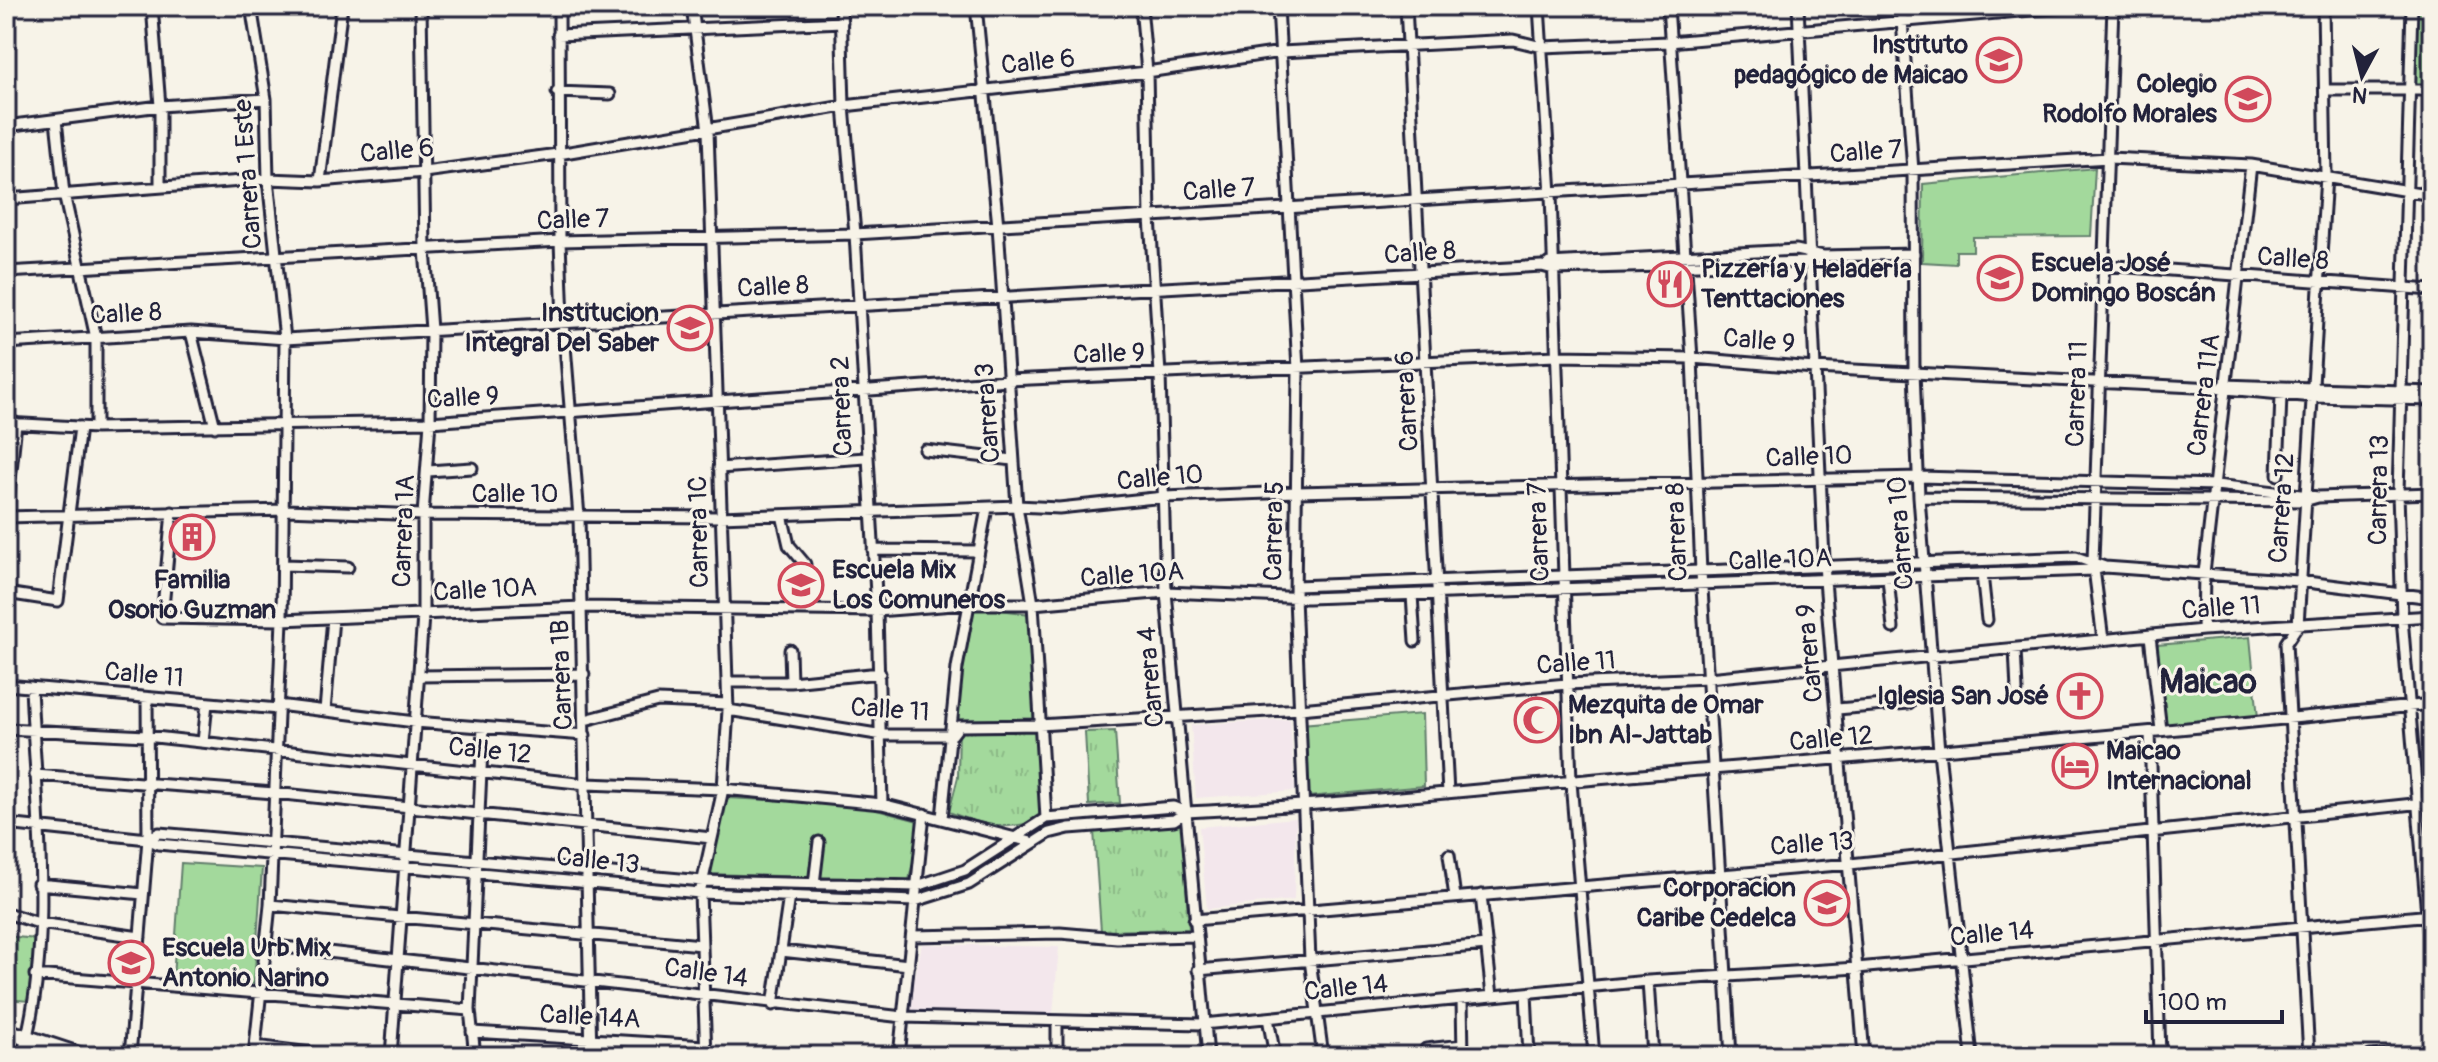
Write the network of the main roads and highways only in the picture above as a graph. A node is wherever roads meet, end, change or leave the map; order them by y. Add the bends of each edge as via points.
1 (6, 1031) edge
2 (82, 1056) edge

1 - 2 highway

